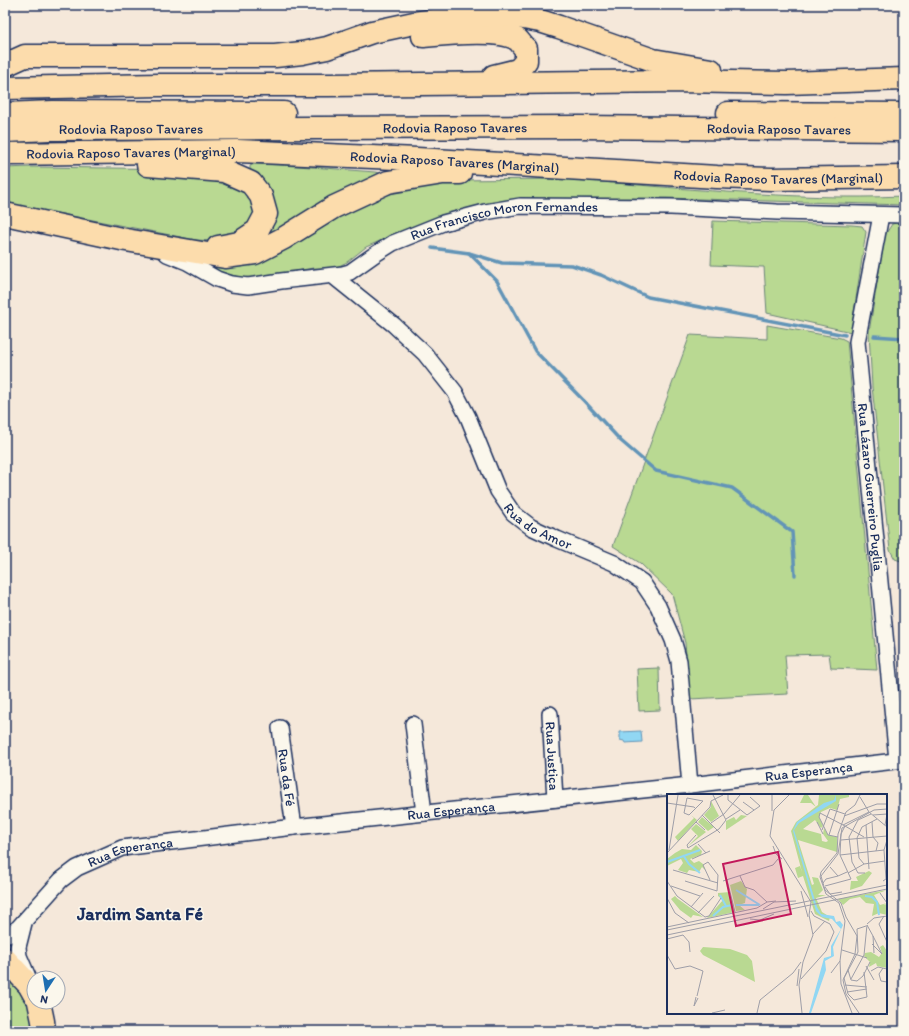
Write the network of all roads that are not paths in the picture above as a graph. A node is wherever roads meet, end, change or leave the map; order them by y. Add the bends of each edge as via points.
1 (5, 65) edge
2 (904, 79) edge
3 (787, 83) junction
4 (329, 85) junction
5 (5, 88) edge
6 (904, 101) edge
7 (5, 114) edge
8 (803, 114) junction
9 (904, 114) edge
10 (904, 130) edge
11 (5, 131) edge
12 (7, 154) edge
13 (579, 169) junction
14 (904, 177) edge
15 (5, 214) edge
16 (881, 215) junction
17 (904, 215) edge
18 (136, 241) junction
19 (333, 276) junction
20 (550, 714) dead end
21 (413, 724) dead end
22 (280, 728) dead end
23 (901, 760) edge
24 (690, 785) junction
25 (555, 798) junction
26 (424, 813) junction
27 (294, 827) junction
28 (24, 923) junction
29 (5, 935) edge
30 (5, 960) edge
31 (26, 971) edge
32 (26, 982) edge
33 (41, 1010) edge
34 (44, 1031) edge

1 - 3 highway via 25,56 275,56 327,48 372,32 414,23 469,15 512,16 540,21 653,60
1 - 4 highway via 26,70 286,68 316,64 390,42 451,33 502,35 517,40 526,49 526,61 518,70 498,75
2 - 3 highway
3 - 4 highway via 681,81
4 - 5 highway
6 - 8 highway
7 - 8 highway, Rodovia Raposo Tavares
8 - 9 highway, Rodovia Raposo Tavares
10 - 11 highway, Rodovia Raposo Tavares via 572,127 50,128
12 - 13 highway, Rodovia Raposo Tavares (Marginal) via 238,151
12 - 18 highway via 224,171 250,184 261,196 266,214 257,231 239,243 215,248
13 - 14 highway, Rodovia Raposo Tavares (Marginal) via 771,179
13 - 18 highway via 443,173 388,182 334,207 254,253 225,257
15 - 18 highway
16 - 17 street, Rua Francisco Moron Fernandes
16 - 19 street, Rua Francisco Moron Fernandes via 671,207 520,206 443,223 393,243 350,272
16 - 23 street, Rua Lázaro Guerreiro Puglia via 857,342
18 - 19 street, Rua Francisco Moron Fernandes via 232,284 248,286 281,280
19 - 24 street, Rua do Amor via 394,325 425,354 455,392 498,491 513,513 531,527 614,563 642,582 658,606 679,661
20 - 25 street, Rua Justiça
21 - 26 street
22 - 27 street, Rua da Fé
23 - 24 street, Rua Esperança
24 - 25 street, Rua Esperança
25 - 26 street, Rua Esperança
26 - 27 street, Rua Esperança
27 - 28 street, Rua Esperança via 122,848 77,868 61,880
28 - 29 street, Rua Esperança
28 - 31 street, Rua Esperança via 18,946 19,956
30 - 32 highway
33 - 34 highway

